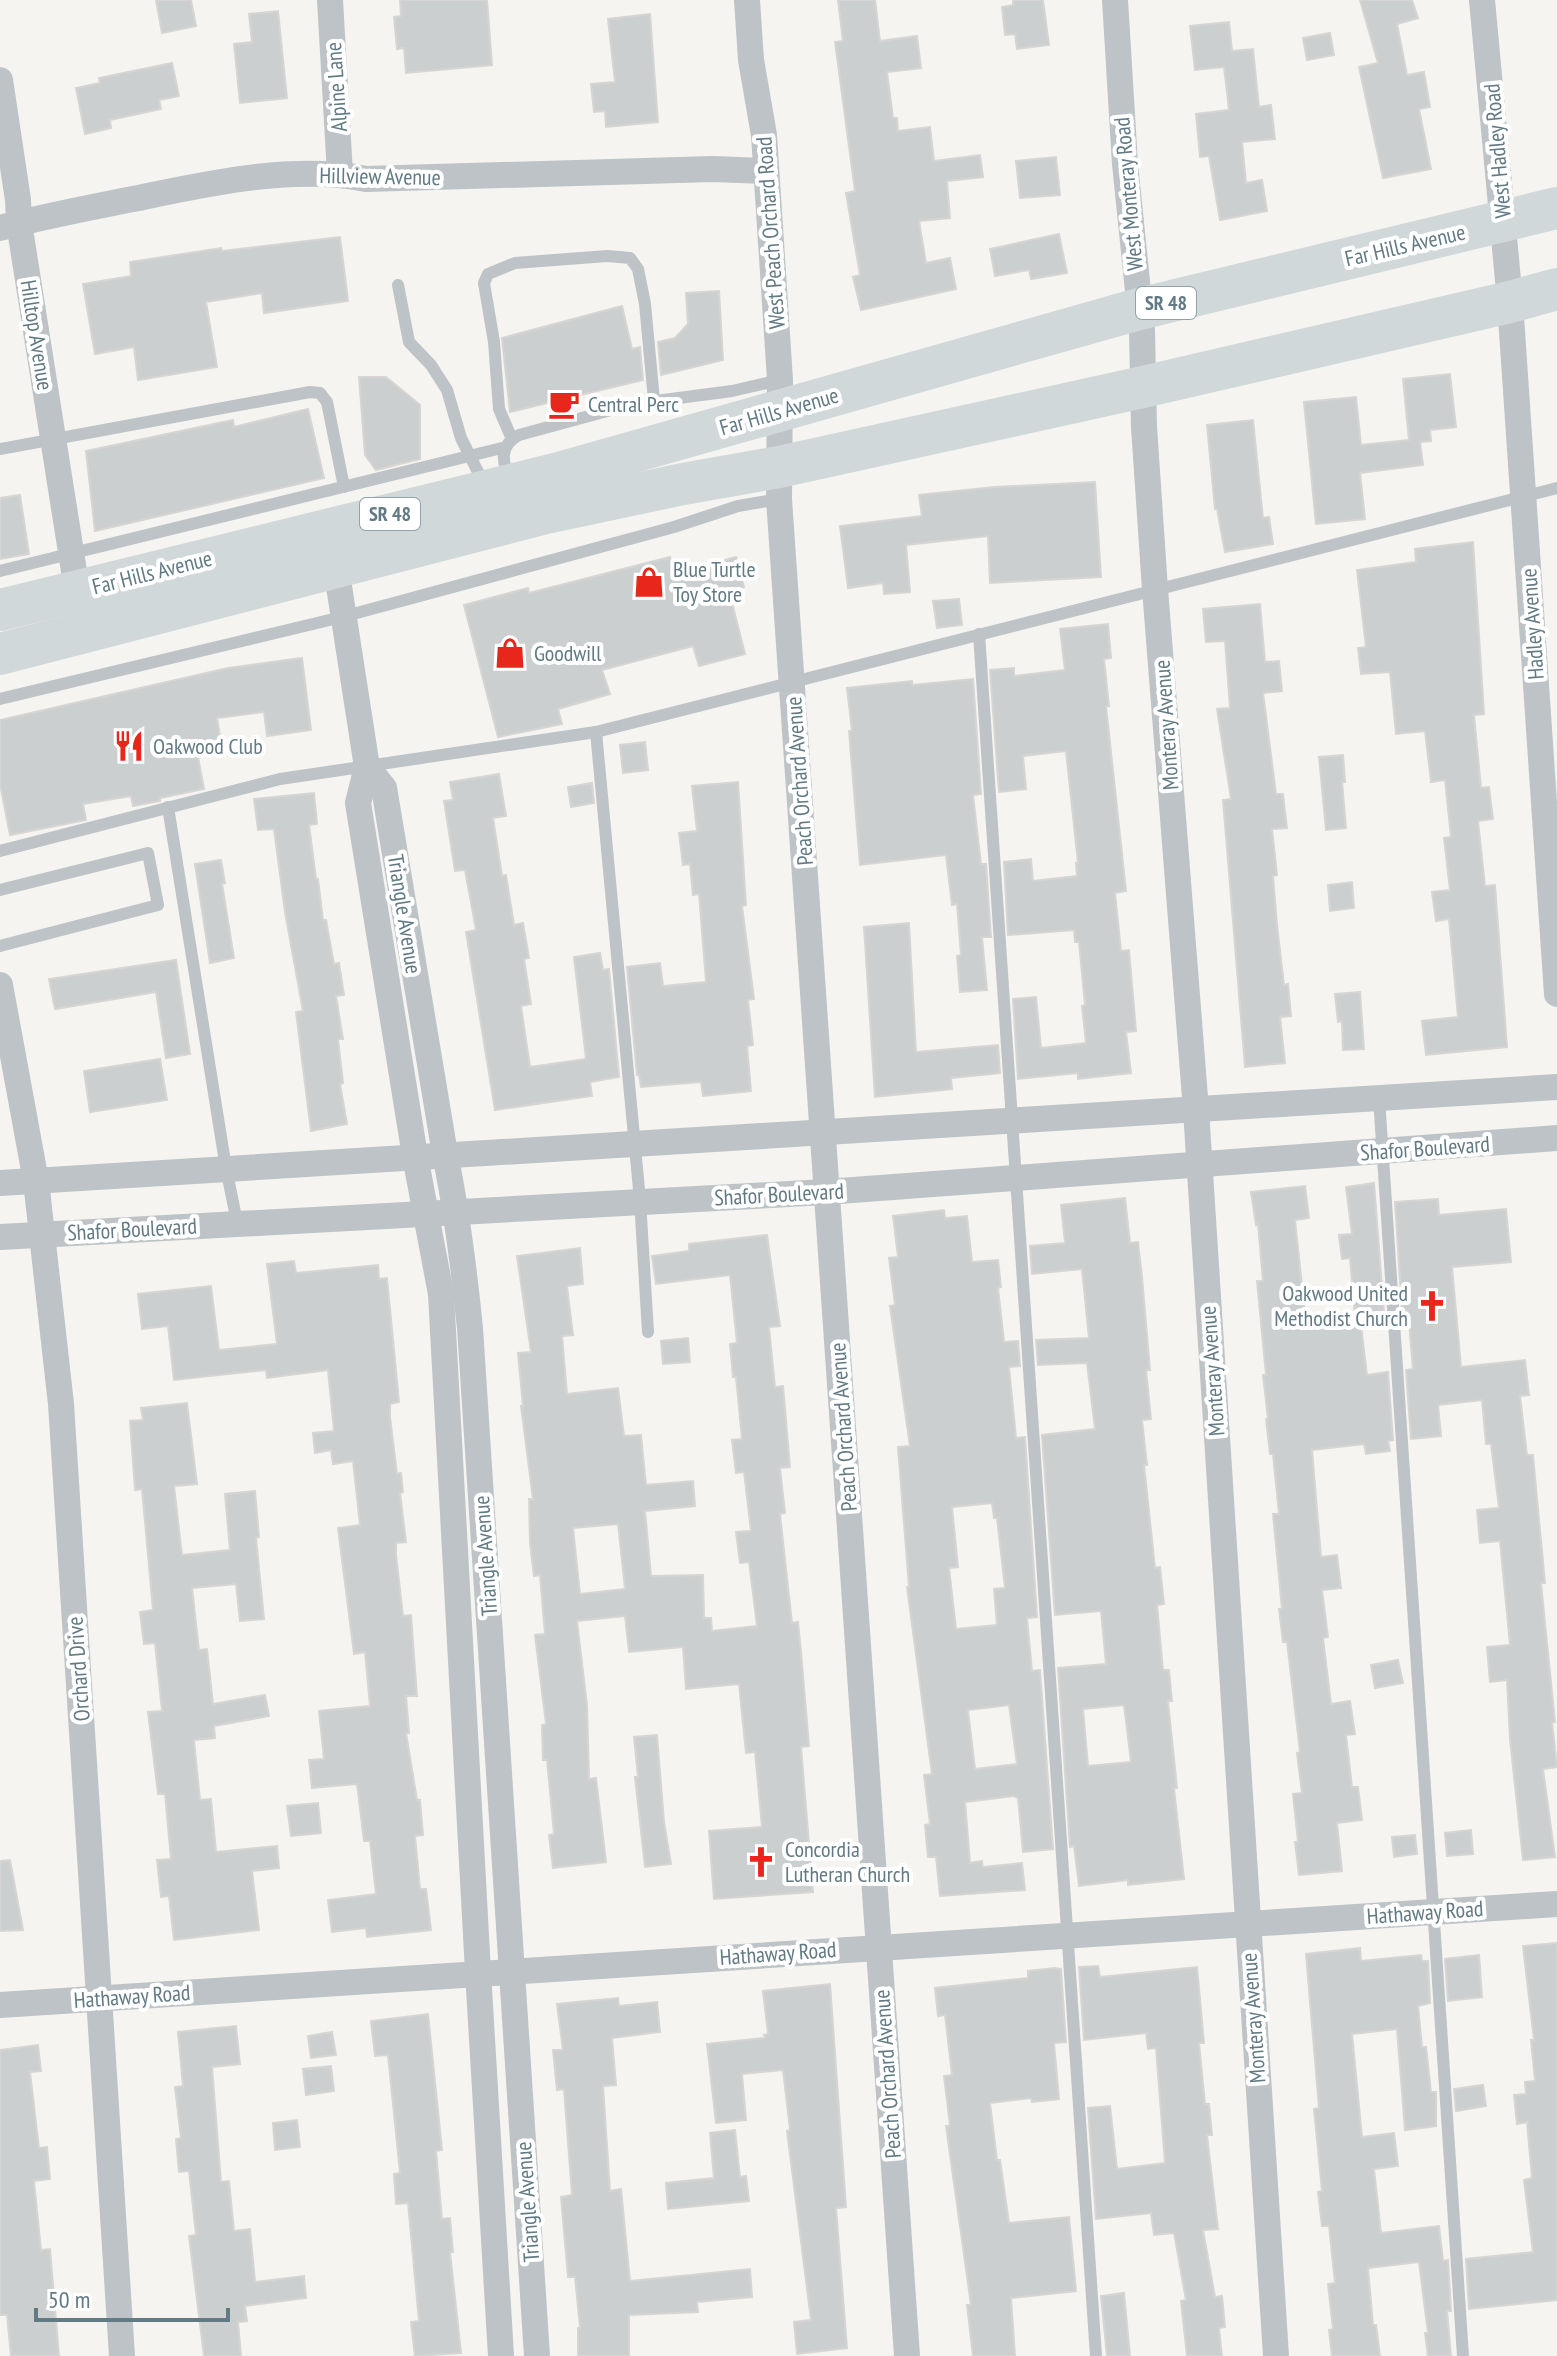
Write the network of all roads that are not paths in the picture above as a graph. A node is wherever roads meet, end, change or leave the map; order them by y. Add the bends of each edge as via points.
1 (330, 0) edge
2 (747, 0) edge
3 (1115, 0) edge
4 (1482, 0) edge
5 (0, 80) edge
6 (766, 171) junction
7 (340, 174) junction
8 (1557, 208) edge
9 (1503, 222) junction
10 (9, 225) edge
11 (398, 285) dead end
12 (1557, 289) edge
13 (1510, 302) junction
14 (1139, 309) junction
15 (1143, 387) junction
16 (779, 396) junction
17 (654, 400) junction
18 (53, 439) junction
19 (0, 449) edge
20 (497, 463) junction
21 (779, 483) junction
22 (344, 487) junction
23 (1557, 488) edge
24 (1523, 497) junction
25 (336, 567) junction
26 (0, 571) edge
27 (74, 572) junction
28 (1155, 589) junction
29 (0, 610) edge
30 (342, 617) junction
31 (979, 634) junction
32 (0, 654) edge
33 (791, 681) junction
34 (0, 699) edge
35 (596, 732) junction
36 (367, 767) junction
37 (168, 807) junction
38 (0, 851) edge
39 (148, 853) junction
40 (176, 857) junction
41 (0, 890) edge
42 (0, 946) edge
43 (0, 985) edge
44 (1557, 994) edge
45 (3, 1014) edge
46 (1557, 1087) edge
47 (1379, 1098) junction
48 (1196, 1110) junction
49 (1012, 1121) junction
50 (822, 1131) junction
51 (1557, 1138) edge
52 (634, 1142) junction
53 (1382, 1151) junction
54 (445, 1154) junction
55 (415, 1156) junction
56 (1199, 1165) junction
57 (226, 1168) junction
58 (1015, 1178) junction
59 (36, 1181) junction
60 (0, 1183) edge
61 (826, 1192) junction
62 (640, 1200) junction
63 (457, 1211) junction
64 (427, 1212) junction
65 (237, 1222) junction
66 (42, 1234) junction
67 (0, 1237) edge
68 (648, 1332) dead end
69 (486, 1579) junction
70 (457, 1581) junction
71 (1557, 1904) edge
72 (1433, 1912) junction
73 (1246, 1923) junction
74 (1068, 1935) junction
75 (879, 1947) junction
76 (512, 1970) junction
77 (478, 1972) junction
78 (99, 1998) junction
79 (0, 2005) edge
80 (122, 2356) edge
81 (501, 2356) edge
82 (537, 2356) edge
83 (907, 2356) edge
84 (1096, 2356) edge
85 (1276, 2356) edge
86 (1463, 2356) edge

1 - 7 street, Alpine Lane
2 - 6 street, West Peach Orchard Road
3 - 14 street, West Monteray Road
4 - 9 street, West Hadley Road
5 - 10 street, Hilltop Avenue via 18,200
6 - 7 street, Hillview Avenue via 366,179
6 - 16 street, West Peach Orchard Road
7 - 10 street, Hillview Avenue via 199,186
8 - 9 main road, Far Hills Avenue / SR 48
9 - 13 street, West Hadley Road
9 - 14 main road, Far Hills Avenue / SR 48
10 - 18 street, Hilltop Avenue
11 - 20 lane via 409,342 447,390 461,438
12 - 13 main road, Far Hills Avenue / SR 48
13 - 15 main road, Far Hills Avenue / SR 48
13 - 24 street, Hadley Avenue
14 - 15 street, West Monteray Road
14 - 16 main road, Far Hills Avenue / SR 48
15 - 21 main road, Far Hills Avenue / SR 48
15 - 28 street, Monteray Avenue
16 - 17 lane via 732,391
16 - 20 main road, Far Hills Avenue / SR 48
16 - 21 street, West Peach Orchard Road
17 - 20 lane via 565,421
17 - 20 lane via 645,304 638,269 630,258 515,263 488,274 484,283 499,409
18 - 19 lane
18 - 22 lane via 320,393 327,402
18 - 27 street, Hilltop Avenue
20 - 22 lane
20 - 27 main road, Far Hills Avenue / SR 48
21 - 25 main road, Far Hills Avenue / SR 48 via 683,484
21 - 30 lane via 738,506 674,527
21 - 33 street, Peach Orchard Avenue
22 - 27 lane
23 - 24 lane
24 - 28 lane
24 - 44 street, Hadley Avenue
25 - 30 street, Triangle Avenue
25 - 32 main road, Far Hills Avenue / SR 48
26 - 27 lane
27 - 29 main road, Far Hills Avenue / SR 48
28 - 31 lane
28 - 48 street, Monteray Avenue
30 - 34 lane
30 - 36 street, Triangle Avenue
31 - 33 lane
31 - 49 lane
33 - 35 lane
33 - 50 street, Peach Orchard Avenue
35 - 36 lane
35 - 52 lane
36 - 37 lane via 280,779
36 - 54 street, Triangle Avenue via 384,788
36 - 55 street, Triangle Avenue via 358,803
37 - 38 lane
37 - 40 lane
39 - 40 lane via 165,860
39 - 41 lane
39 - 42 lane via 158,905
40 - 57 lane
43 - 45 street, Orchard Drive
45 - 59 street, Orchard Drive
46 - 47 street
47 - 48 street
47 - 53 lane
48 - 49 street
48 - 56 street, Monteray Avenue
49 - 50 street
49 - 58 lane
50 - 52 street
50 - 61 street, Peach Orchard Avenue
51 - 53 street, Shafor Boulevard
52 - 54 street
52 - 62 lane
53 - 56 street, Shafor Boulevard
53 - 72 lane
54 - 55 street
54 - 63 street, Triangle Avenue
55 - 57 street
55 - 64 street, Triangle Avenue
56 - 58 street, Shafor Boulevard
56 - 73 street, Monteray Avenue
57 - 59 street
57 - 65 lane
58 - 61 street, Shafor Boulevard
58 - 74 lane
59 - 60 street
59 - 66 street, Orchard Drive
61 - 62 street, Shafor Boulevard
61 - 75 street, Peach Orchard Avenue
62 - 63 street, Shafor Boulevard
62 - 68 lane
63 - 64 street, Shafor Boulevard
63 - 69 street, Triangle Avenue
64 - 65 street, Shafor Boulevard
64 - 70 street, Triangle Avenue via 441,1294
65 - 66 street, Shafor Boulevard
66 - 67 street, Shafor Boulevard
66 - 78 street, Orchard Drive via 61,1404
69 - 70 street
69 - 76 street, Triangle Avenue
70 - 77 street, Triangle Avenue
71 - 72 street, Hathaway Road
72 - 73 street, Hathaway Road
72 - 86 lane
73 - 74 street, Hathaway Road
73 - 85 street, Monteray Avenue
74 - 75 street, Hathaway Road
74 - 84 lane
75 - 76 street, Hathaway Road
75 - 83 street, Peach Orchard Avenue
76 - 77 street, Hathaway Road
76 - 82 street, Triangle Avenue
77 - 78 street, Hathaway Road
77 - 81 street, Triangle Avenue
78 - 79 street, Hathaway Road
78 - 80 street, Orchard Drive

